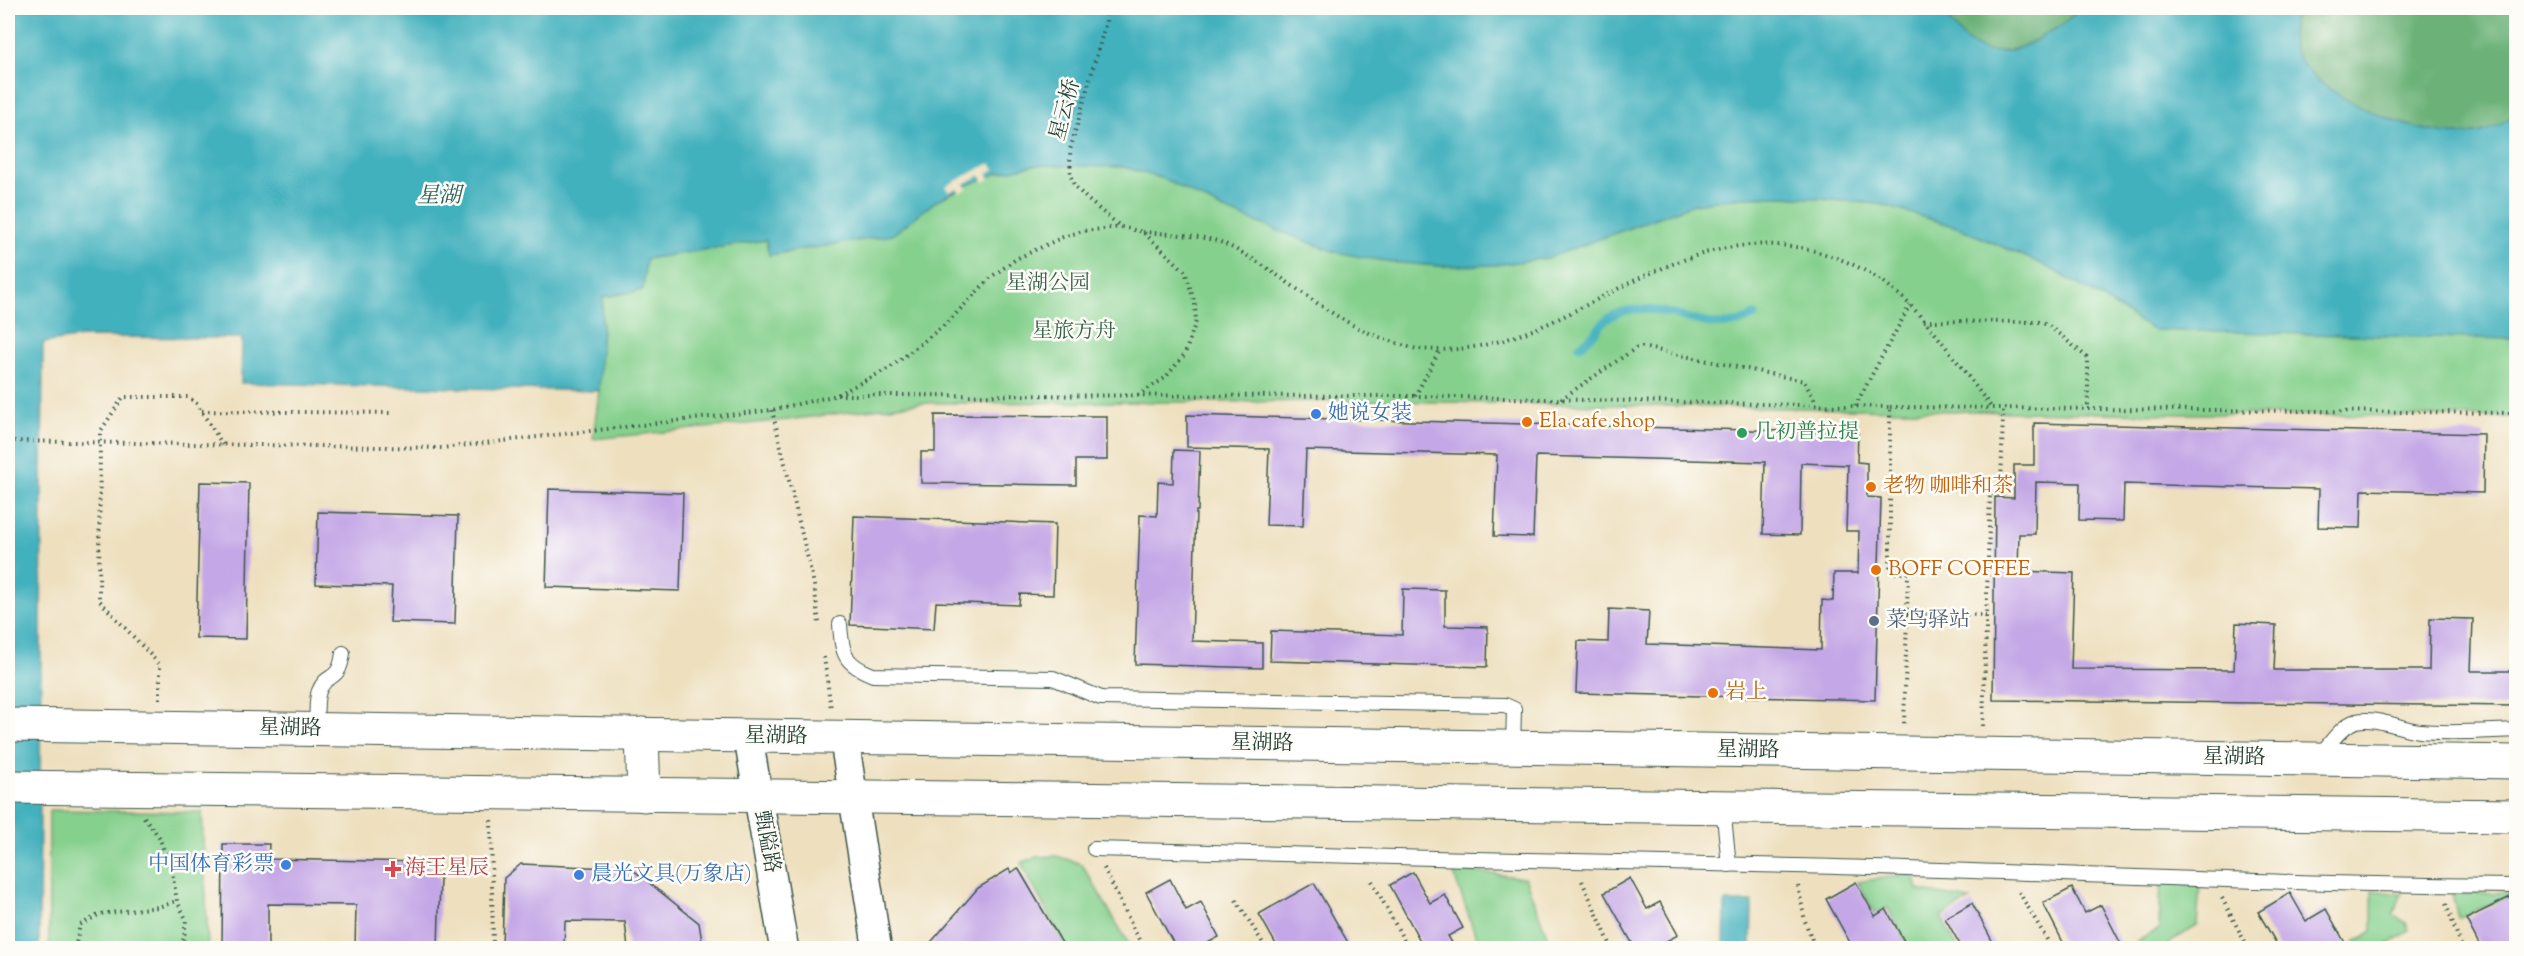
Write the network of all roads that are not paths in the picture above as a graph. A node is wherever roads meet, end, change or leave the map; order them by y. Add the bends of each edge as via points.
1 (840, 624) dead end
2 (343, 653) dead end
3 (8, 725) edge
4 (838, 728) junction
5 (317, 730) junction
6 (2517, 730) edge
7 (642, 734) junction
8 (747, 736) junction
9 (1513, 747) junction
10 (2316, 759) junction
11 (2517, 762) edge
12 (8, 787) edge
13 (644, 795) junction
14 (758, 796) junction
15 (853, 797) junction
16 (1723, 807) junction
17 (2517, 816) edge
18 (1094, 849) road end
19 (1729, 865) junction
20 (2517, 885) edge
21 (784, 948) edge
22 (877, 948) edge

1 - 9 lane via 842,648 850,664 873,675 1053,678 1101,698 1505,705 1514,709
2 - 5 lane via 341,669 318,692
3 - 5 street, 星湖路
4 - 8 street, 星湖路
4 - 9 street, 星湖路
4 - 15 street
5 - 7 street, 星湖路
6 - 10 lane via 2421,731 2358,721 2351,723
7 - 8 street, 星湖路
7 - 13 street
8 - 14 street, 甄隘路
9 - 10 street, 星湖路
10 - 11 street, 星湖路
12 - 13 street
13 - 14 street
14 - 15 street
14 - 21 street, 甄隘路
15 - 16 street
15 - 22 street
16 - 17 street
16 - 19 lane
18 - 19 lane
19 - 20 lane

